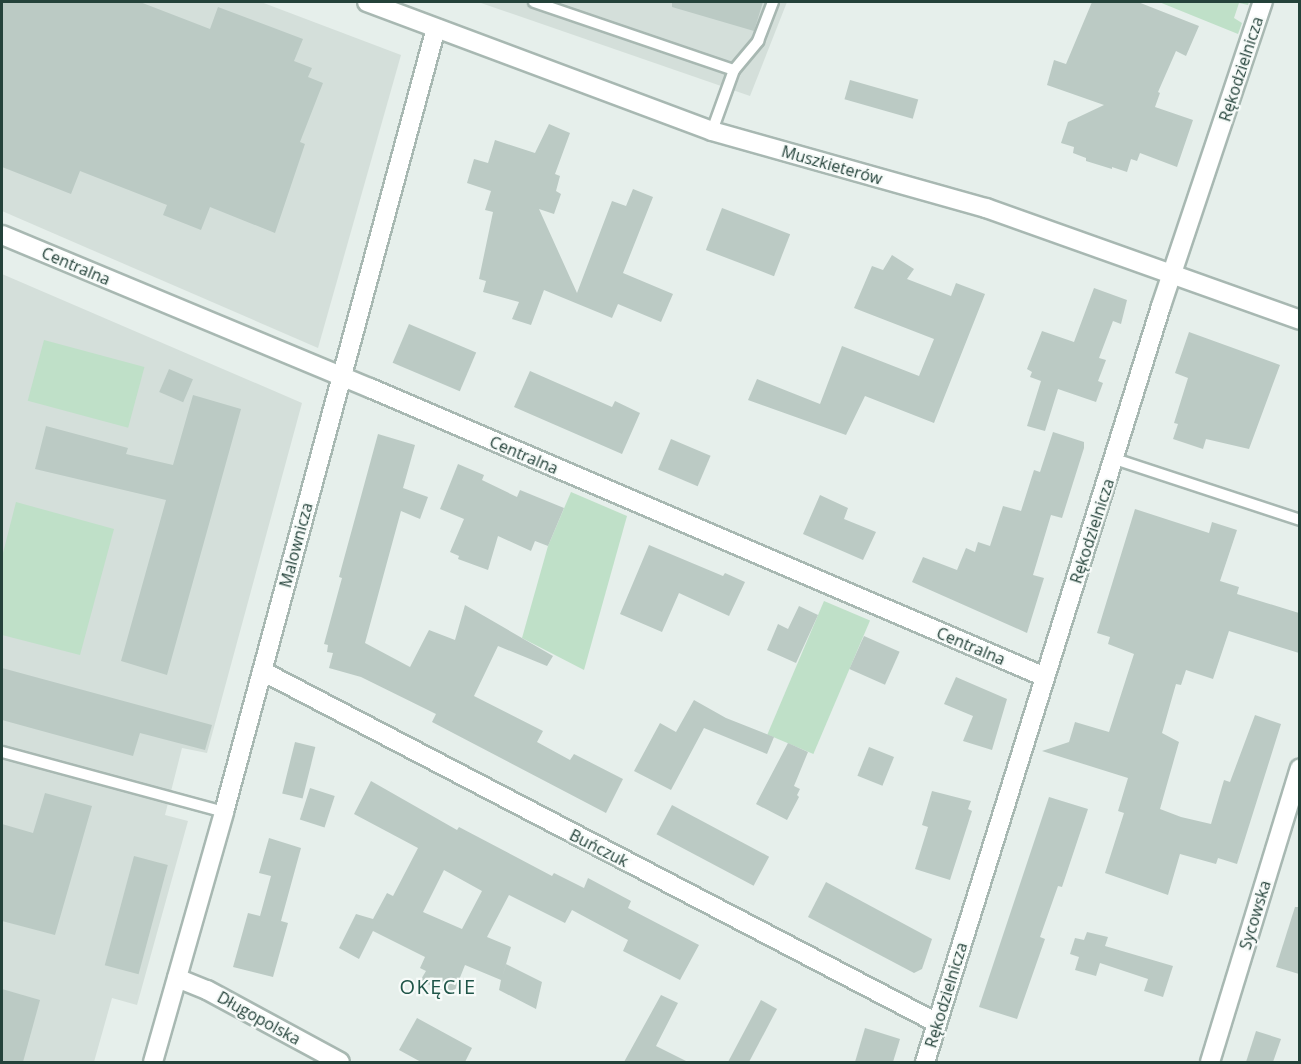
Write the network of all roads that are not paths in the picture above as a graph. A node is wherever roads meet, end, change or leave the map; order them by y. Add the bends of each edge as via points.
1 (367, 2) edge
2 (534, 2) edge
3 (773, 2) edge
4 (1263, 2) edge
5 (554, 5) edge
6 (436, 27) junction
7 (734, 70) junction
8 (712, 131) junction
9 (2, 235) edge
10 (1172, 273) junction
11 (1299, 320) edge
12 (342, 379) junction
13 (1115, 459) junction
14 (1299, 520) edge
15 (262, 671) junction
16 (1045, 677) junction
17 (2, 752) edge
18 (1299, 768) edge
19 (224, 812) junction
20 (177, 978) junction
21 (937, 1023) junction
22 (153, 1062) edge
23 (340, 1062) edge
24 (925, 1062) edge
25 (1210, 1062) edge

1 - 6 street, Muszkieterów
2 - 5 lane
3 - 7 lane via 758,42
4 - 10 street, Rękodzielnicza
5 - 7 lane
6 - 8 street, Muszkieterów
6 - 12 street, Malownicza
7 - 8 lane
8 - 10 street, Muszkieterów via 986,208
9 - 12 street, Centralna
10 - 11 street, Muszkieterów
10 - 13 street, Rękodzielnicza
12 - 15 street, Malownicza
12 - 16 street, Centralna
13 - 14 lane
13 - 16 street, Rękodzielnicza
15 - 19 street, Malownicza
15 - 21 street, Buńczuk
16 - 21 street, Rękodzielnicza
17 - 19 lane
18 - 25 street, Sycowska
19 - 20 street, Malownicza
20 - 22 street, Malownicza
20 - 23 street, Długopolska via 207,990
21 - 24 street, Rękodzielnicza

